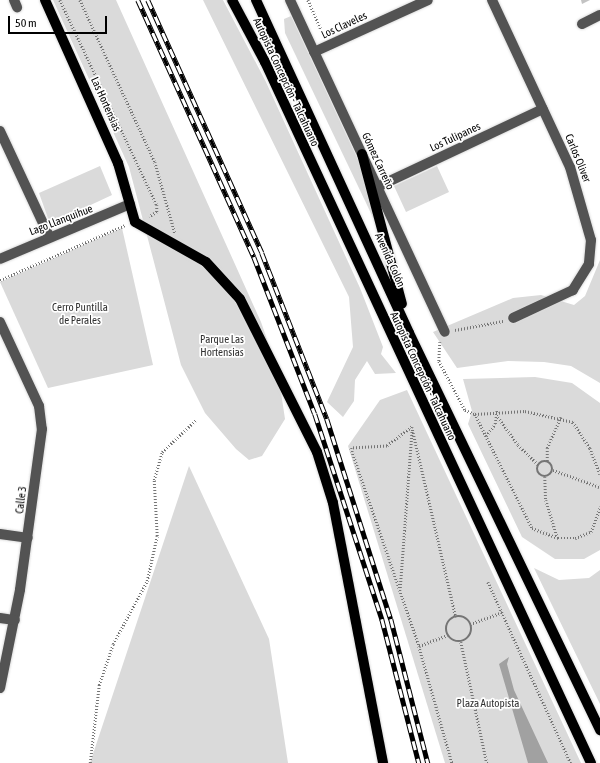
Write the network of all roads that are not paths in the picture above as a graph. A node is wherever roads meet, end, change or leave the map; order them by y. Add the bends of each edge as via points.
1 (44, 0) edge
2 (232, 0) edge
3 (256, 0) edge
4 (290, 0) edge
5 (428, 0) edge
6 (492, 0) edge
7 (600, 15) edge
8 (582, 24) dead end
9 (314, 52) junction
10 (542, 109) junction
11 (0, 131) edge
12 (362, 154) junction
13 (377, 187) junction
14 (130, 204) junction
15 (49, 236) junction
16 (0, 259) edge
17 (513, 318) road end
18 (0, 322) edge
19 (445, 332) road end
20 (409, 333) junction
21 (0, 534) edge
22 (28, 538) junction
23 (0, 618) edge
24 (15, 620) junction
25 (0, 687) edge
26 (600, 730) edge
27 (383, 763) edge
28 (591, 763) edge

1 - 14 main road, Las Hortensias via 114,152
2 - 28 main road, Autopista Concepción - Talcahuano via 265,62
3 - 20 main road, Avenida Colón
4 - 9 street, Gómez Carreño
5 - 9 street, Los Claveles
6 - 10 street, Carlos Oliver
7 - 8 street
9 - 12 street, Gómez Carreño
10 - 13 street, Los Tulipanes
10 - 17 street, Carlos Oliver via 570,167 587,218 591,240 589,264 573,290
11 - 15 street
12 - 13 street, Gómez Carreño
12 - 20 main road
13 - 19 street, Gómez Carreño
14 - 15 street, Lago Llanquihue
14 - 27 main road, Las Hortensias via 135,222 206,262 240,299 326,473
15 - 16 street, Lago Llanquihue
18 - 22 street, Calle 3 via 39,406 42,422
20 - 26 main road, Avenida Colón
21 - 22 street
22 - 24 street, Calle 3
23 - 24 street
24 - 25 street, Calle 3

